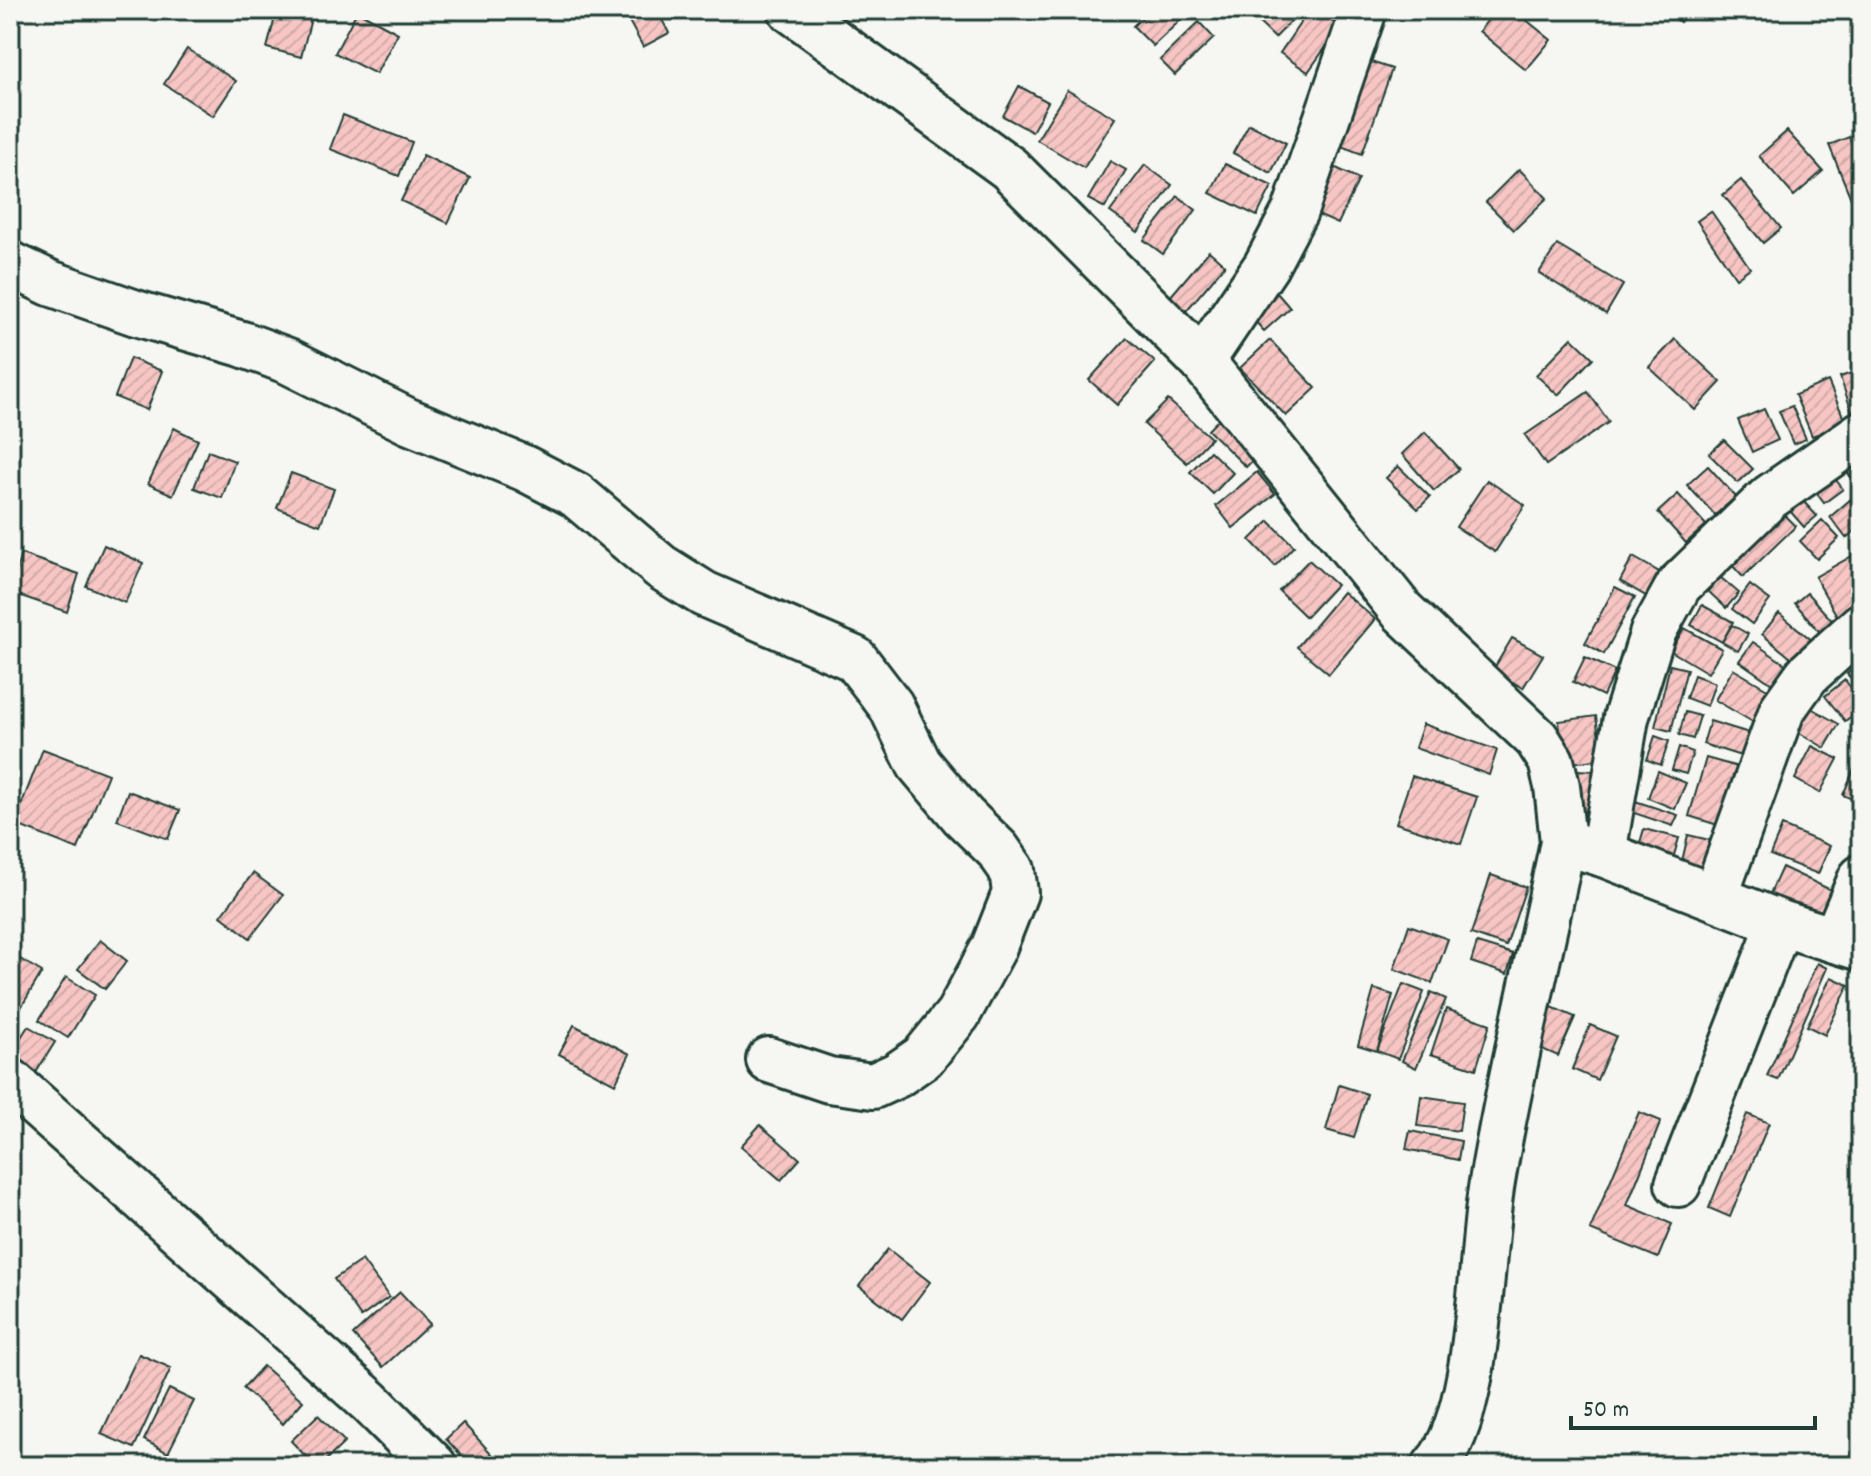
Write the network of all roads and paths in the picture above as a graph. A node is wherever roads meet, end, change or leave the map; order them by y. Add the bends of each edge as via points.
1 (791, 10) edge
2 (1364, 10) edge
3 (10, 264) edge
4 (1202, 361) junction
5 (1861, 434) edge
6 (1861, 626) edge
7 (1583, 848) junction
8 (1861, 878) edge
9 (1715, 897) junction
10 (1780, 923) junction
11 (1848, 944) edge
12 (769, 1060) dead end
13 (10, 1081) edge
14 (1678, 1184) dead end
15 (434, 1466) edge
16 (1435, 1466) edge

1 - 4 street via 1009,168
2 - 4 street via 1295,211 1266,266
3 - 12 street via 64,288 288,361 408,421 524,468 576,495 661,567 704,594 855,659 891,706 919,764 1012,870 1015,893 958,1014 923,1057 897,1075 873,1086 829,1080
4 - 7 street via 1402,611 1537,739 1551,761
5 - 7 street via 1770,497 1679,585 1653,632
6 - 9 street via 1807,675 1782,710
7 - 9 street
7 - 16 street via 1492,1183 1466,1389 1450,1447
8 - 11 street
9 - 10 street
10 - 11 street
10 - 14 street
13 - 15 street via 370,1402

